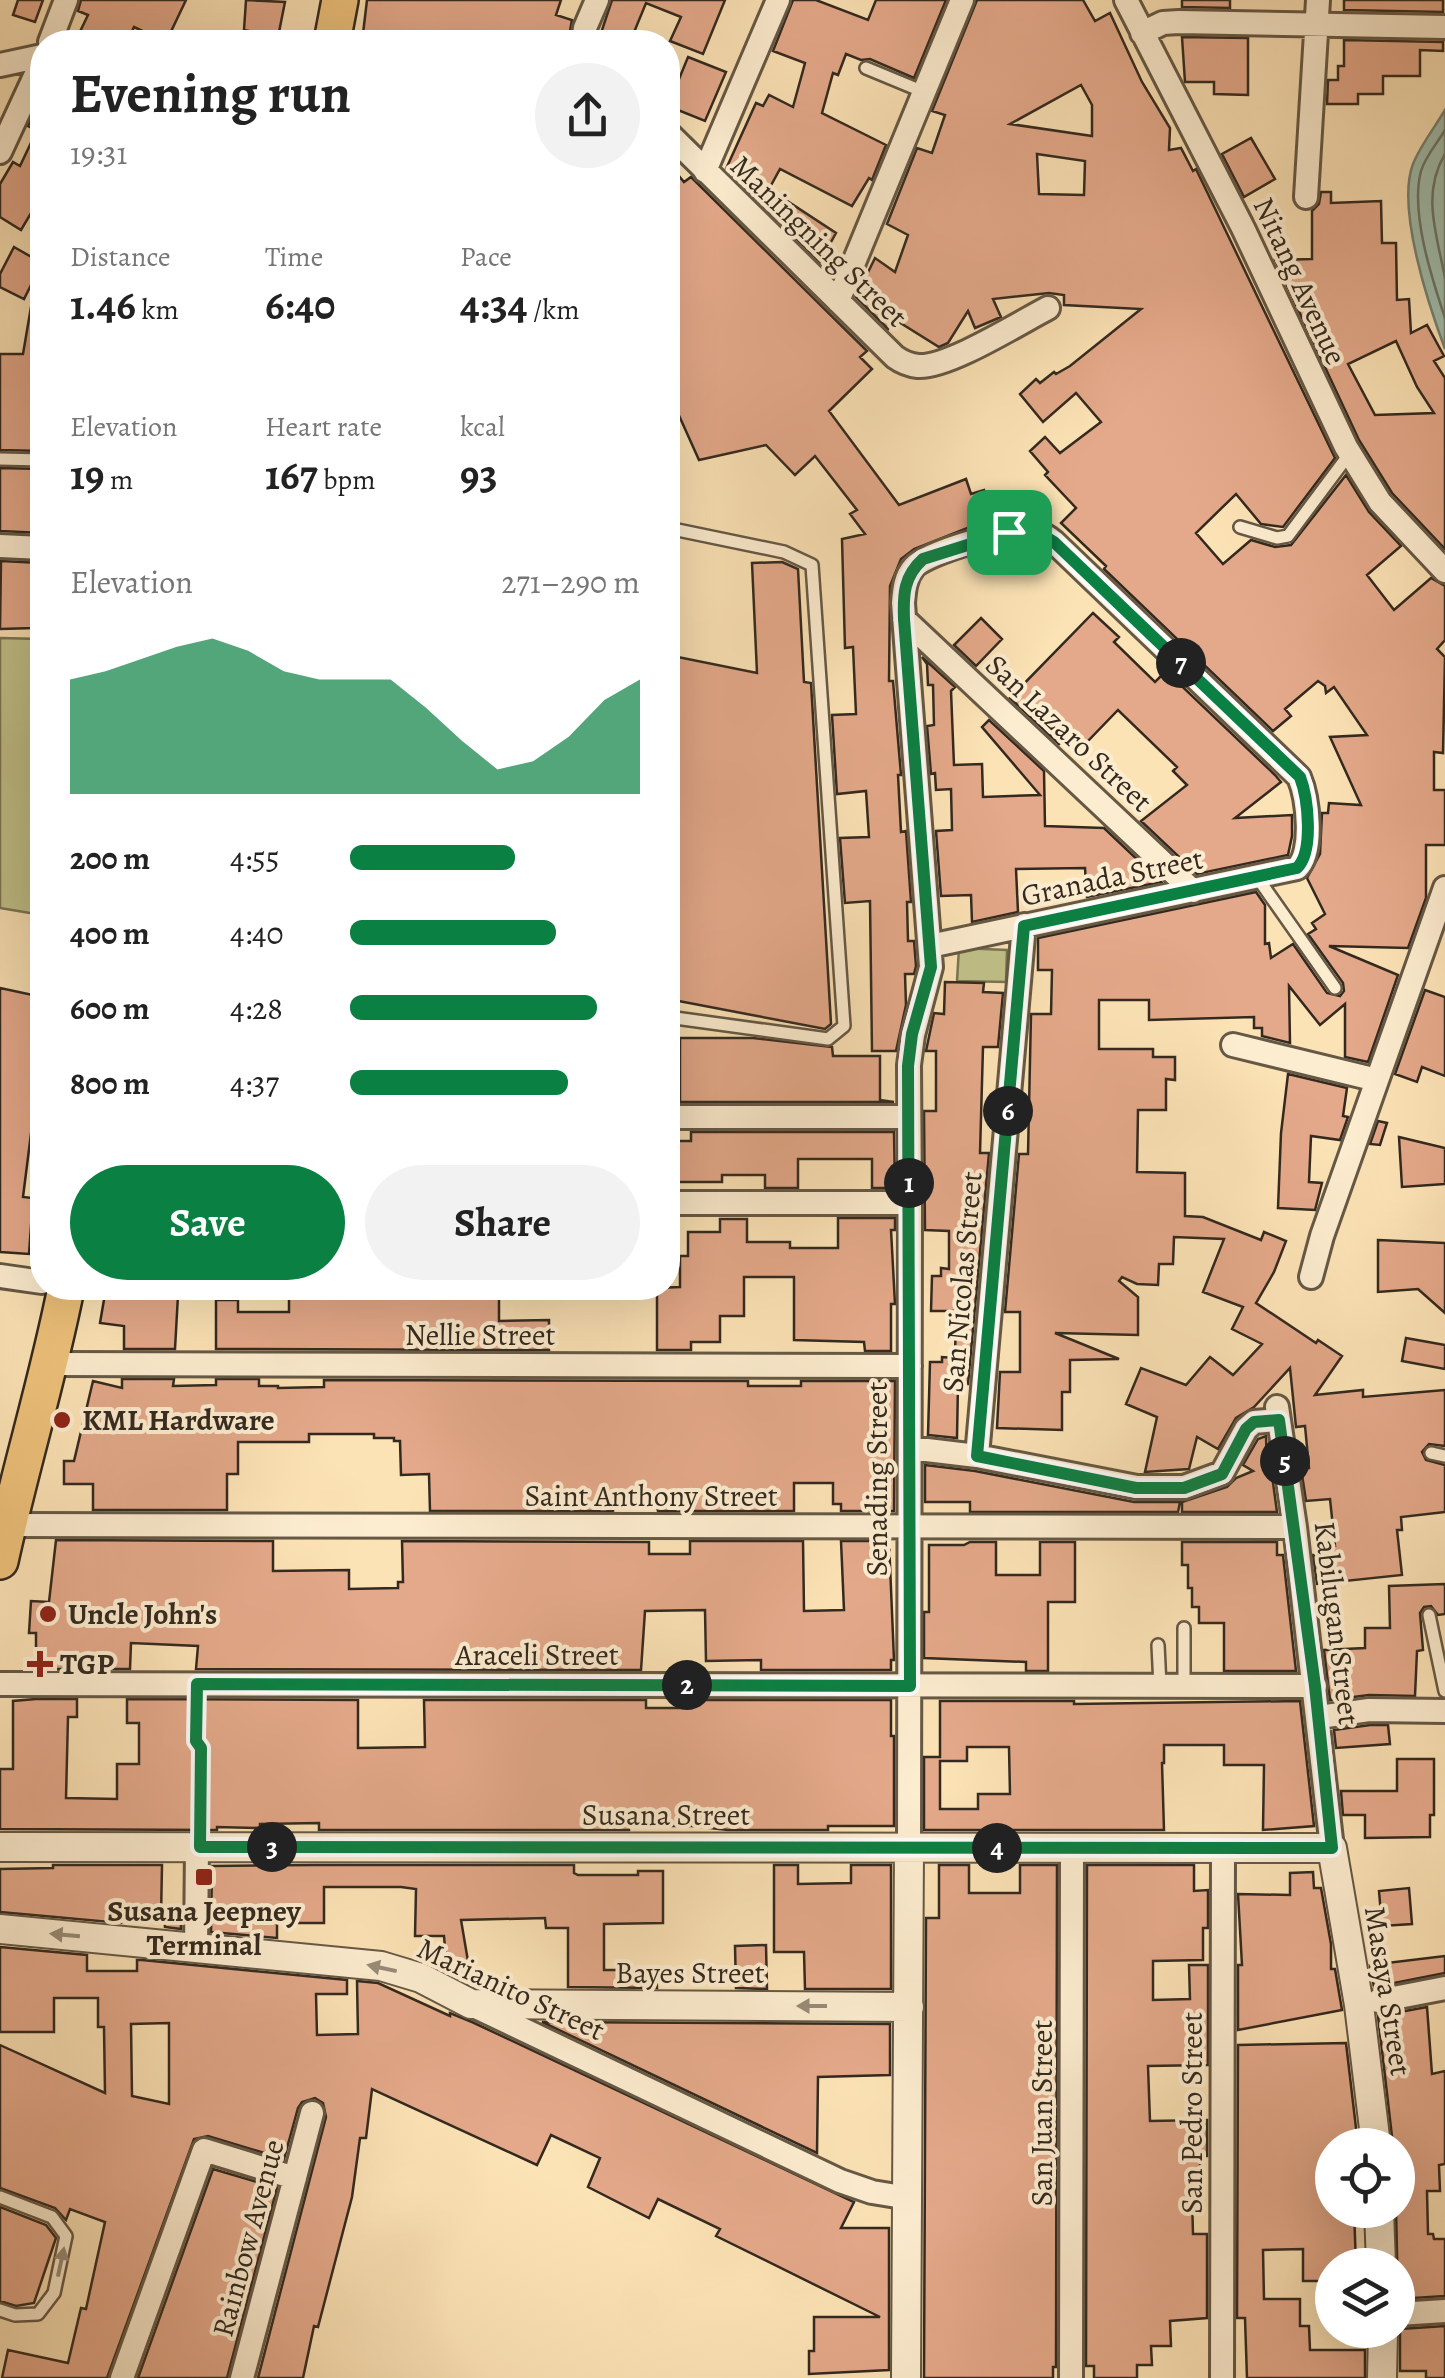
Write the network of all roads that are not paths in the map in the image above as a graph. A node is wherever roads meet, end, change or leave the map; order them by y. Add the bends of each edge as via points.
1 (66, 0) edge
2 (340, 0) edge
3 (597, 0) edge
4 (778, 0) edge
5 (962, 0) edge
6 (1126, 0) edge
7 (1318, 12) edge
8 (1156, 19) edge
9 (1445, 27) edge
10 (55, 30) edge
11 (334, 30) edge
12 (587, 30) edge
13 (30, 61) edge
14 (0, 65) edge
15 (866, 68) dead end
16 (30, 86) edge
17 (924, 92) junction
18 (680, 146) edge
19 (0, 152) edge
20 (705, 171) junction
21 (1306, 197) dead end
22 (838, 300) junction
23 (1048, 308) dead end
24 (1350, 453) junction
25 (0, 459) edge
26 (30, 460) edge
27 (1240, 527) dead end
28 (680, 530) edge
29 (0, 546) edge
30 (30, 547) edge
31 (1445, 571) edge
32 (904, 619) junction
33 (1304, 862) joint
34 (1257, 877) junction
35 (1445, 888) edge
36 (1193, 892) junction
37 (1024, 926) junction
38 (930, 946) junction
39 (1335, 988) dead end
40 (680, 1020) edge
41 (1233, 1045) dead end
42 (1377, 1080) junction
43 (680, 1117) edge
44 (907, 1117) junction
45 (680, 1203) edge
46 (910, 1204) junction
47 (0, 1276) edge
48 (1311, 1277) dead end
49 (30, 1280) edge
50 (64, 1300) edge
51 (51, 1364) junction
52 (910, 1366) junction
53 (910, 1448) junction
54 (1431, 1454) dead end
55 (977, 1456) junction
56 (1445, 1456) edge
57 (8, 1525) junction
58 (910, 1527) junction
59 (1295, 1527) junction
60 (0, 1561) edge
61 (1429, 1615) dead end
62 (1184, 1628) dead end
63 (1158, 1645) dead end
64 (0, 1684) edge
65 (910, 1686) junction
66 (1172, 1686) junction
67 (1315, 1686) junction
68 (1445, 1691) edge
69 (1445, 1711) edge
70 (1318, 1716) junction
71 (0, 1846) edge
72 (199, 1847) junction
73 (909, 1848) junction
74 (1072, 1848) junction
75 (1223, 1848) junction
76 (1332, 1848) junction
77 (0, 1929) edge
78 (196, 1948) junction
79 (1445, 1988) edge
80 (1369, 2003) junction
81 (471, 2004) junction
82 (909, 2007) junction
83 (312, 2113) dead end
84 (1375, 2128) edge
85 (295, 2178) junction
86 (0, 2197) edge
87 (908, 2198) junction
88 (0, 2310) edge
89 (1445, 2312) edge
90 (1415, 2313) edge
91 (1383, 2348) edge
92 (122, 2378) edge
93 (242, 2378) edge
94 (906, 2378) edge
95 (1071, 2378) edge
96 (1222, 2378) edge
97 (1382, 2378) edge

1 - 10 street
2 - 11 main road
3 - 12 street
4 - 20 street
5 - 17 street
6 - 8 street, Nitang Avenue
7 - 8 street
7 - 9 street
7 - 21 street
8 - 24 street, Nitang Avenue via 1251,245
13 - 14 street
15 - 17 lane
16 - 19 street
17 - 22 street
18 - 20 street, Maningning Street
20 - 22 street, Maningning Street
22 - 23 street, Maningning Street via 895,358 918,366 944,362
24 - 27 lane via 1288,536
24 - 31 street, Nitang Avenue via 1380,502
25 - 26 lane
28 - 40 lane via 784,552 812,565 844,1026 828,1038
29 - 30 street
32 - 33 street, Senading Street via 905,584 923,559 1009,532 1047,536 1300,777 1307,800
32 - 36 street, San Lazaro Street
32 - 38 street, Senading Street
33 - 34 street, Granada Street
34 - 36 street, Granada Street
34 - 39 lane
35 - 42 street
36 - 37 street, Granada Street
37 - 38 street, Granada Street
37 - 55 street, San Nicolas Street
38 - 44 street, Senading Street via 928,987 912,1034
41 - 42 street
42 - 48 street
43 - 44 street
44 - 46 street, Senading Street
45 - 46 street
46 - 52 street, Senading Street
47 - 49 street
50 - 51 main road
51 - 52 street, Nellie Street
51 - 57 main road
52 - 53 street, Senading Street
53 - 55 street
53 - 58 street, Senading Street
54 - 56 lane
55 - 59 street, Kabilugan Street via 1136,1488 1173,1489 1222,1474 1246,1429 1278,1414
57 - 58 street, Saint Anthony Street
57 - 60 main road
58 - 59 street, Saint Anthony Street
58 - 65 street, Senading Street
59 - 67 street, Kabilugan Street
61 - 68 lane
62 - 66 lane
63 - 66 lane
64 - 65 street, Araceli Street
65 - 66 street, Araceli Street
65 - 73 street, Senading Street
66 - 67 street, Araceli Street
67 - 70 street, Kabilugan Street
69 - 70 street
70 - 76 street, Kabilugan Street
71 - 72 street, Susana Street
72 - 73 street, Susana Street
72 - 78 street
73 - 74 street, Susana Street
73 - 82 street, Senading Street
74 - 75 street, Susana Street
74 - 95 street, San Juan Street
75 - 76 street, Susana Street
75 - 96 street, San Pedro Street
76 - 80 street, Masaya Street
78 -> 77 street, Marianito Street
81 -> 78 street, Marianito Street via 381,1966
79 - 80 street
80 - 84 street, Masaya Street
82 -> 81 street, Bayes Street
81 - 87 street, Marianito Street via 840,2180
82 - 87 street, Senading Street
83 - 85 street, Rainbow Avenue
85 - 92 street via 204,2150
85 - 93 street, Rainbow Avenue
88 -> 86 lane via 38,2314 54,2292 66,2236 52,2217
87 - 94 street, Senading Street
89 - 90 street
91 - 97 street

